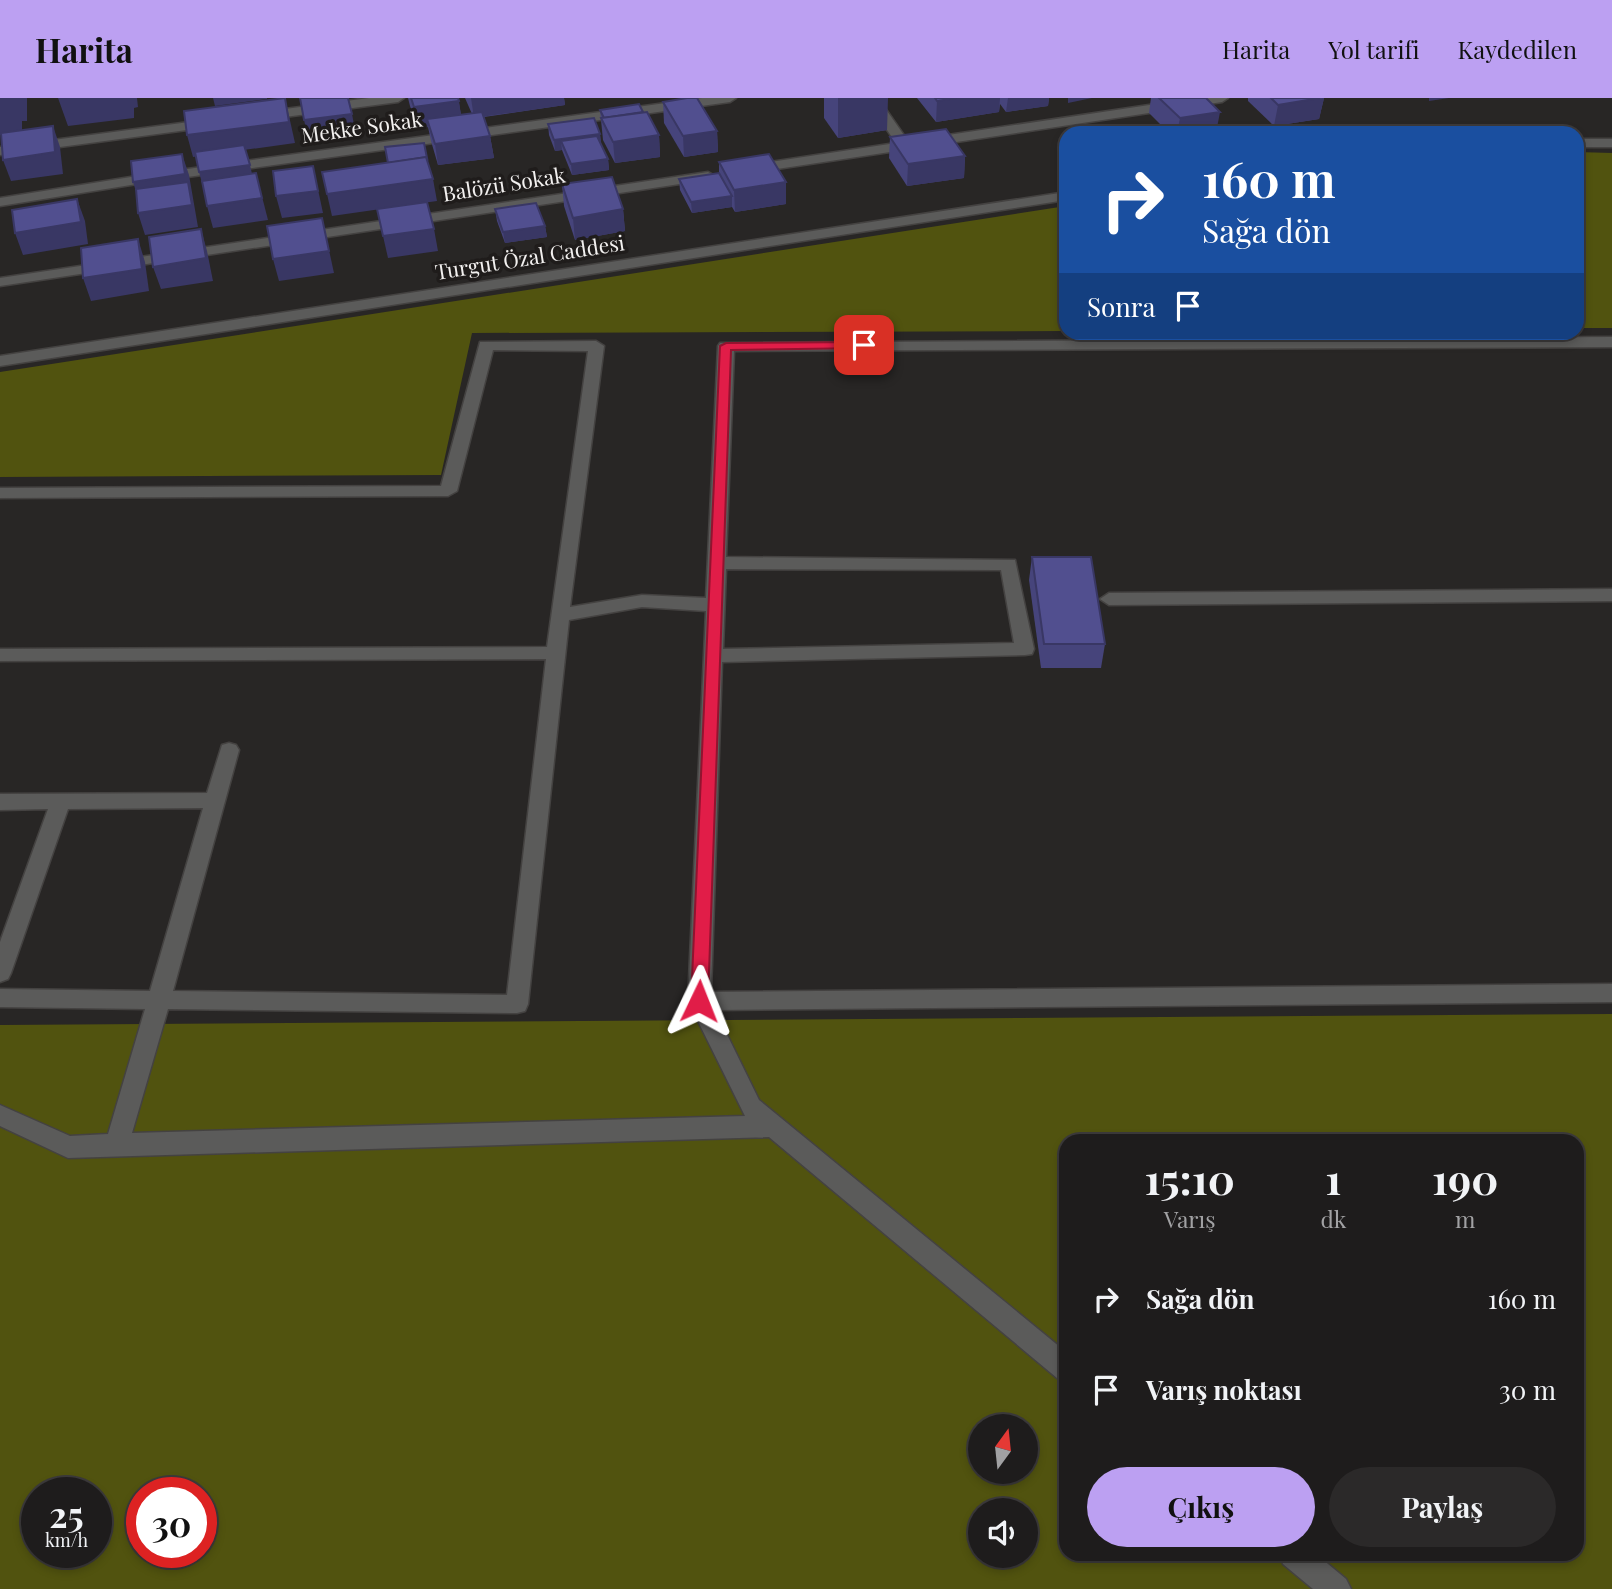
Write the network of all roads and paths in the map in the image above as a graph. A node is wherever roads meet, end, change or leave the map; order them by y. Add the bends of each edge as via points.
1 (398, 98) edge
2 (730, 98) edge
3 (871, 98) edge
4 (1222, 98) edge
5 (321, 103) edge
6 (1584, 143) edge
7 (1612, 143) edge
8 (905, 146) junction
9 (0, 151) edge
10 (1059, 197) edge
11 (0, 202) edge
12 (0, 282) edge
13 (1612, 342) edge
14 (0, 361) edge
15 (0, 493) edge
16 (717, 563) junction
17 (1612, 595) edge
18 (1109, 599) dead end
19 (716, 605) junction
20 (560, 615) junction
21 (555, 653) junction
22 (0, 655) edge
23 (713, 656) junction
24 (229, 750) dead end
25 (215, 800) junction
26 (61, 801) junction
27 (0, 802) edge
28 (0, 973) edge
29 (1612, 993) edge
30 (0, 998) edge
31 (159, 1000) junction
32 (699, 1001) junction
33 (0, 1115) edge
34 (774, 1126) junction
35 (117, 1144) junction
36 (1059, 1363) edge
37 (1302, 1561) edge
38 (1336, 1589) edge

1 - 5 street
2 - 11 street, Mekke Sokak
3 - 8 street
4 - 8 street, Balözü Sokak
5 - 9 street via 235,120
6 - 7 street
8 - 12 street, Balözü Sokak
10 - 14 street, Turgut Özal Caddesi
13 - 16 street via 726,346
15 - 20 street via 449,491 486,345 596,346
16 - 19 street
16 - 23 street via 1009,564 1025,649
17 - 18 street
19 - 20 street via 642,601
19 - 23 street
20 - 21 street
21 - 22 street
21 - 31 street via 517,1004
23 - 32 street
24 - 25 street
25 - 26 street
25 - 31 street
26 - 27 street
26 - 28 street
29 - 32 street
30 - 31 street
31 - 35 street
32 - 34 street via 751,1107
33 - 35 street via 68,1147
34 - 35 street
34 - 36 street
37 - 38 street

